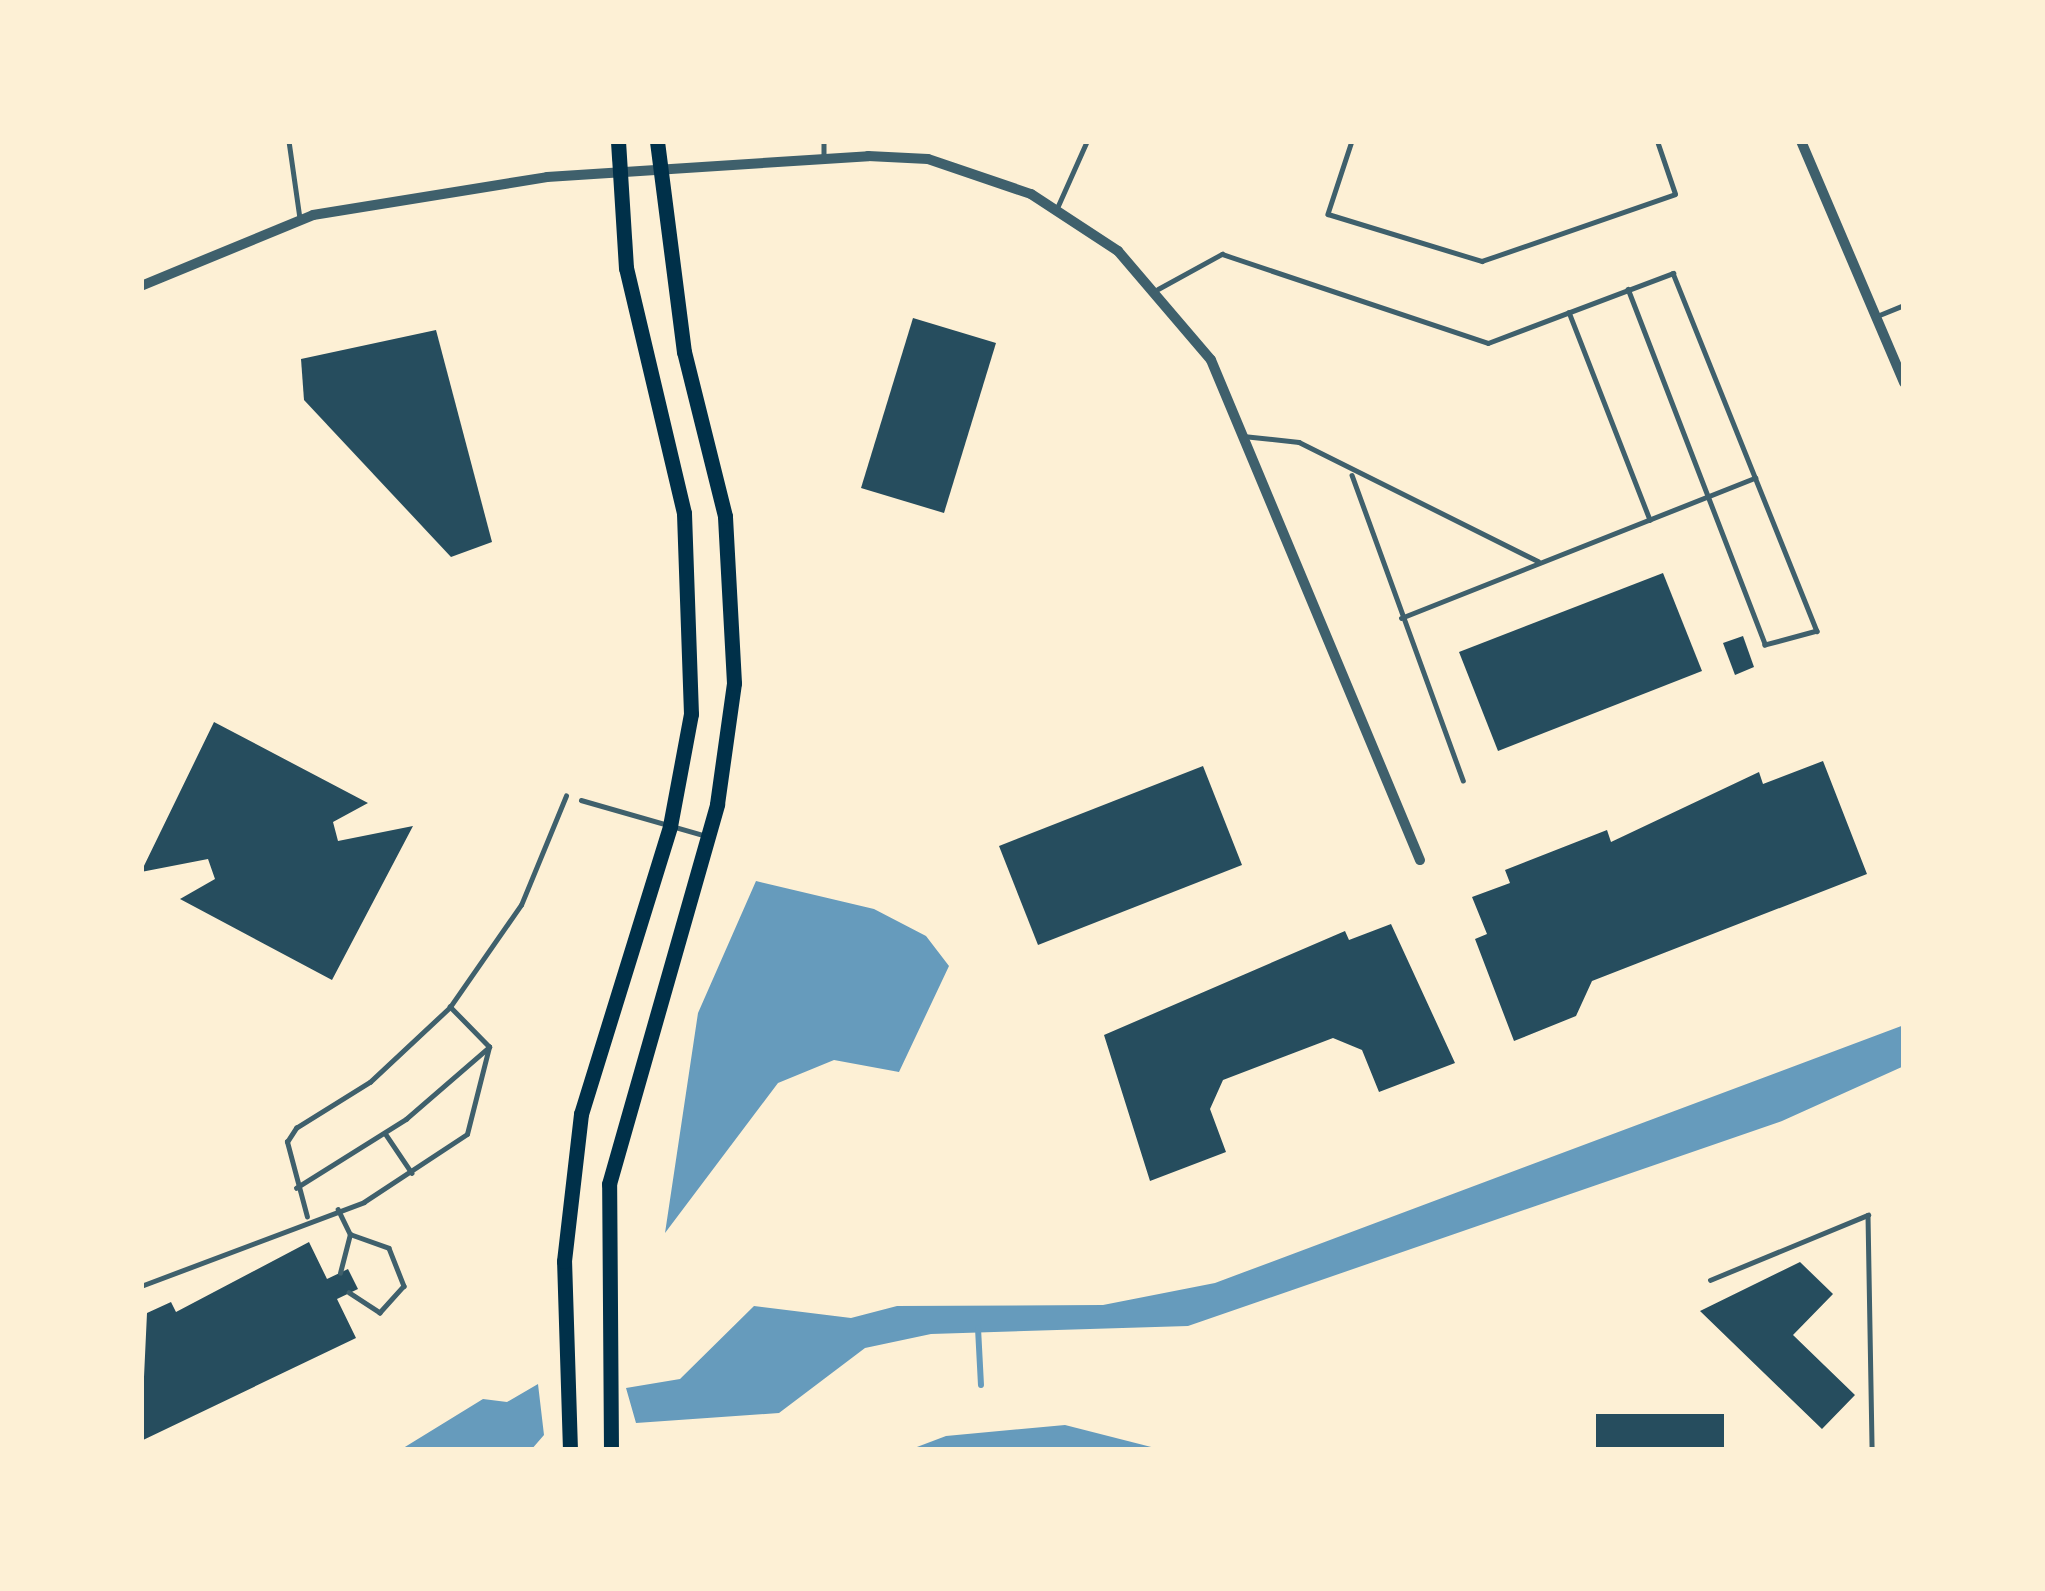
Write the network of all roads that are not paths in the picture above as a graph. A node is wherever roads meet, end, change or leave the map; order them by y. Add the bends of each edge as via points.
1 (289, 141) edge
2 (618, 141) edge
3 (657, 141) edge
4 (824, 141) edge
5 (1087, 141) edge
6 (1352, 141) edge
7 (1657, 141) edge
8 (1801, 141) edge
9 (824, 160) junction
10 (658, 168) junction
11 (618, 171) junction
12 (1058, 206) junction
13 (300, 219) junction
14 (141, 286) edge
15 (1158, 289) junction
16 (1628, 290) junction
17 (1904, 305) edge
18 (1569, 313) junction
19 (1872, 318) junction
20 (1904, 383) edge
21 (1243, 436) junction
22 (1352, 475) junction
23 (1755, 478) junction
24 (1707, 497) junction
25 (1650, 520) junction
26 (1542, 562) junction
27 (1401, 618) junction
28 (1463, 780) dead end
29 (566, 796) dead end
30 (581, 800) dead end
31 (670, 826) junction
32 (708, 837) junction
33 (1420, 860) dead end
34 (450, 1007) junction
35 (489, 1047) junction
36 (385, 1133) junction
37 (413, 1174) junction
38 (296, 1188) junction
39 (338, 1209) junction
40 (308, 1217) junction
41 (350, 1234) junction
42 (340, 1273) dead end
43 (1710, 1280) dead end
44 (141, 1286) edge
45 (349, 1293) dead end
46 (610, 1446) edge
47 (570, 1447) edge
48 (1872, 1450) edge

1 - 13 lane
2 - 11 main road
3 - 10 main road
4 - 9 lane
5 - 12 lane
6 - 7 lane via 1328,214 1481,262 1675,194
8 - 19 street
9 - 10 street
9 - 12 street via 928,158
10 - 11 street
10 - 32 main road via 731,574 732,725
11 - 13 street
11 - 31 main road via 626,268 690,570 691,714
12 - 15 street
13 - 14 street
15 - 18 lane via 1222,254 1488,343
15 - 21 street via 1211,360
16 - 18 lane
16 - 23 lane via 1673,273
16 - 24 lane
17 - 19 lane
18 - 25 lane
19 - 20 street
21 - 22 lane via 1299,442
21 - 33 street
22 - 26 lane
22 - 27 lane
23 - 24 lane
23 - 24 lane via 1817,631 1765,645
24 - 25 lane
25 - 26 lane
26 - 27 lane
27 - 28 lane
29 - 34 lane via 521,905
30 - 31 lane
31 - 32 lane
31 - 47 main road via 581,1114 564,1261
32 - 46 main road via 609,1184 603,1371
34 - 35 lane
34 - 38 lane via 370,1082 296,1128 287,1142
35 - 36 lane
35 - 37 lane via 476,1120
36 - 37 lane
36 - 38 lane
37 - 39 lane
38 - 40 lane
39 - 40 lane
39 - 41 lane
40 - 44 lane
41 - 42 lane
41 - 45 lane via 389,1248 404,1286 380,1313
43 - 48 lane via 1868,1215

